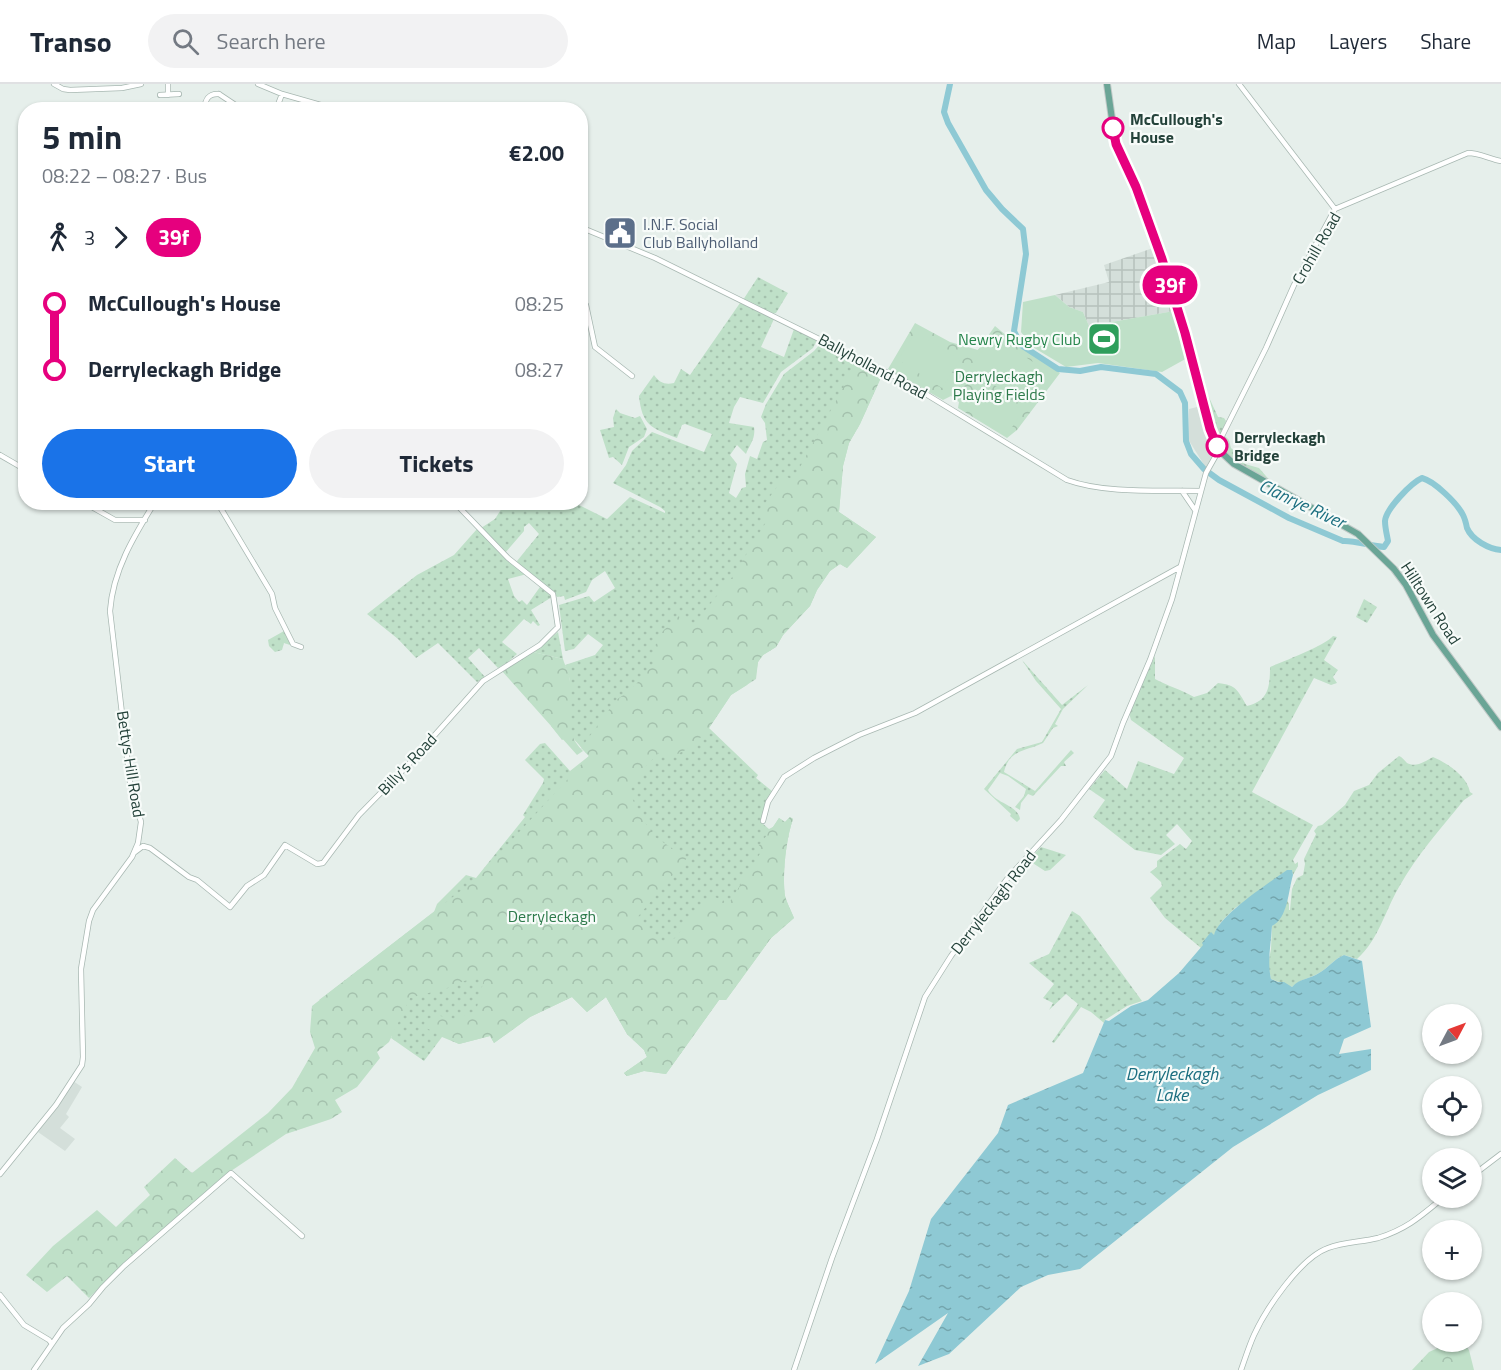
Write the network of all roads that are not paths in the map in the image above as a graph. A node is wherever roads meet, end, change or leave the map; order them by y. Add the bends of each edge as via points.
1 (54, 84) edge
2 (141, 84) edge
3 (168, 84) edge
4 (260, 84) edge
5 (1107, 84) edge
6 (1239, 84) edge
7 (220, 87) dead end
8 (219, 93) junction
9 (168, 94) junction
10 (178, 94) dead end
11 (282, 94) junction
12 (160, 95) dead end
13 (206, 102) edge
14 (232, 102) edge
15 (279, 102) edge
16 (311, 102) edge
17 (1501, 161) edge
18 (1335, 210) junction
19 (588, 230) edge
20 (588, 314) edge
21 (632, 376) dead end
22 (1217, 447) junction
23 (0, 455) edge
24 (18, 465) edge
25 (1201, 490) junction
26 (1182, 491) junction
27 (97, 510) edge
28 (151, 510) edge
29 (222, 510) edge
30 (462, 510) edge
31 (1196, 510) junction
32 (145, 520) junction
33 (1180, 567) junction
34 (301, 647) dead end
35 (1501, 727) edge
36 (763, 821) dead end
37 (135, 852) junction
38 (1501, 1154) edge
39 (1482, 1168) edge
40 (0, 1174) edge
41 (1430, 1208) edge
42 (302, 1236) dead end
43 (0, 1295) edge
44 (52, 1344) junction
45 (34, 1370) edge
46 (794, 1370) edge
47 (1241, 1370) edge

1 - 2 street via 70,90
3 - 9 street
4 - 11 street
5 - 22 main road via 1115,140 1162,259
6 - 18 street
7 - 8 street
8 - 13 street via 208,97
8 - 14 street
9 - 10 street
9 - 12 street
11 - 15 street
11 - 16 street
17 - 18 street, Crohill Road via 1468,153
18 - 22 street, Crohill Road via 1294,285
19 - 26 street, Ballyholland Road via 654,258 906,382 1066,480 1080,485
20 - 21 street via 595,347
22 - 25 street, Derryleckagh Road
22 - 35 main road, Hilltown Road via 1234,464 1358,534 1394,569 1433,635
23 - 24 street
25 - 26 street, Ballyholland Road
25 - 31 street, Derryleckagh Road
26 - 31 street
27 - 32 street via 115,520
28 - 32 street, Bettys Hill Road
29 - 34 street via 272,594 293,644
30 - 37 street, Billy's Road via 508,558 553,594 558,627 554,632 483,681 359,815 322,862 317,864 285,845 264,875 247,886 230,907 150,848 143,846
31 - 33 street, Derryleckagh Road
32 - 37 street, Bettys Hill Road via 117,573 110,611 131,787 141,818
33 - 36 street via 915,713 821,754 784,777 768,802
33 - 46 street, Derryleckagh Road via 1150,660 1111,756 1061,820 1007,879 927,992
37 - 40 street, Bettys Hill Road via 89,921 81,969 82,1065 48,1116
38 - 39 street
41 - 47 street via 1407,1227 1318,1252 1285,1286 1260,1325
42 - 44 street via 231,1173 102,1287
43 - 44 street via 24,1325
44 - 45 street

